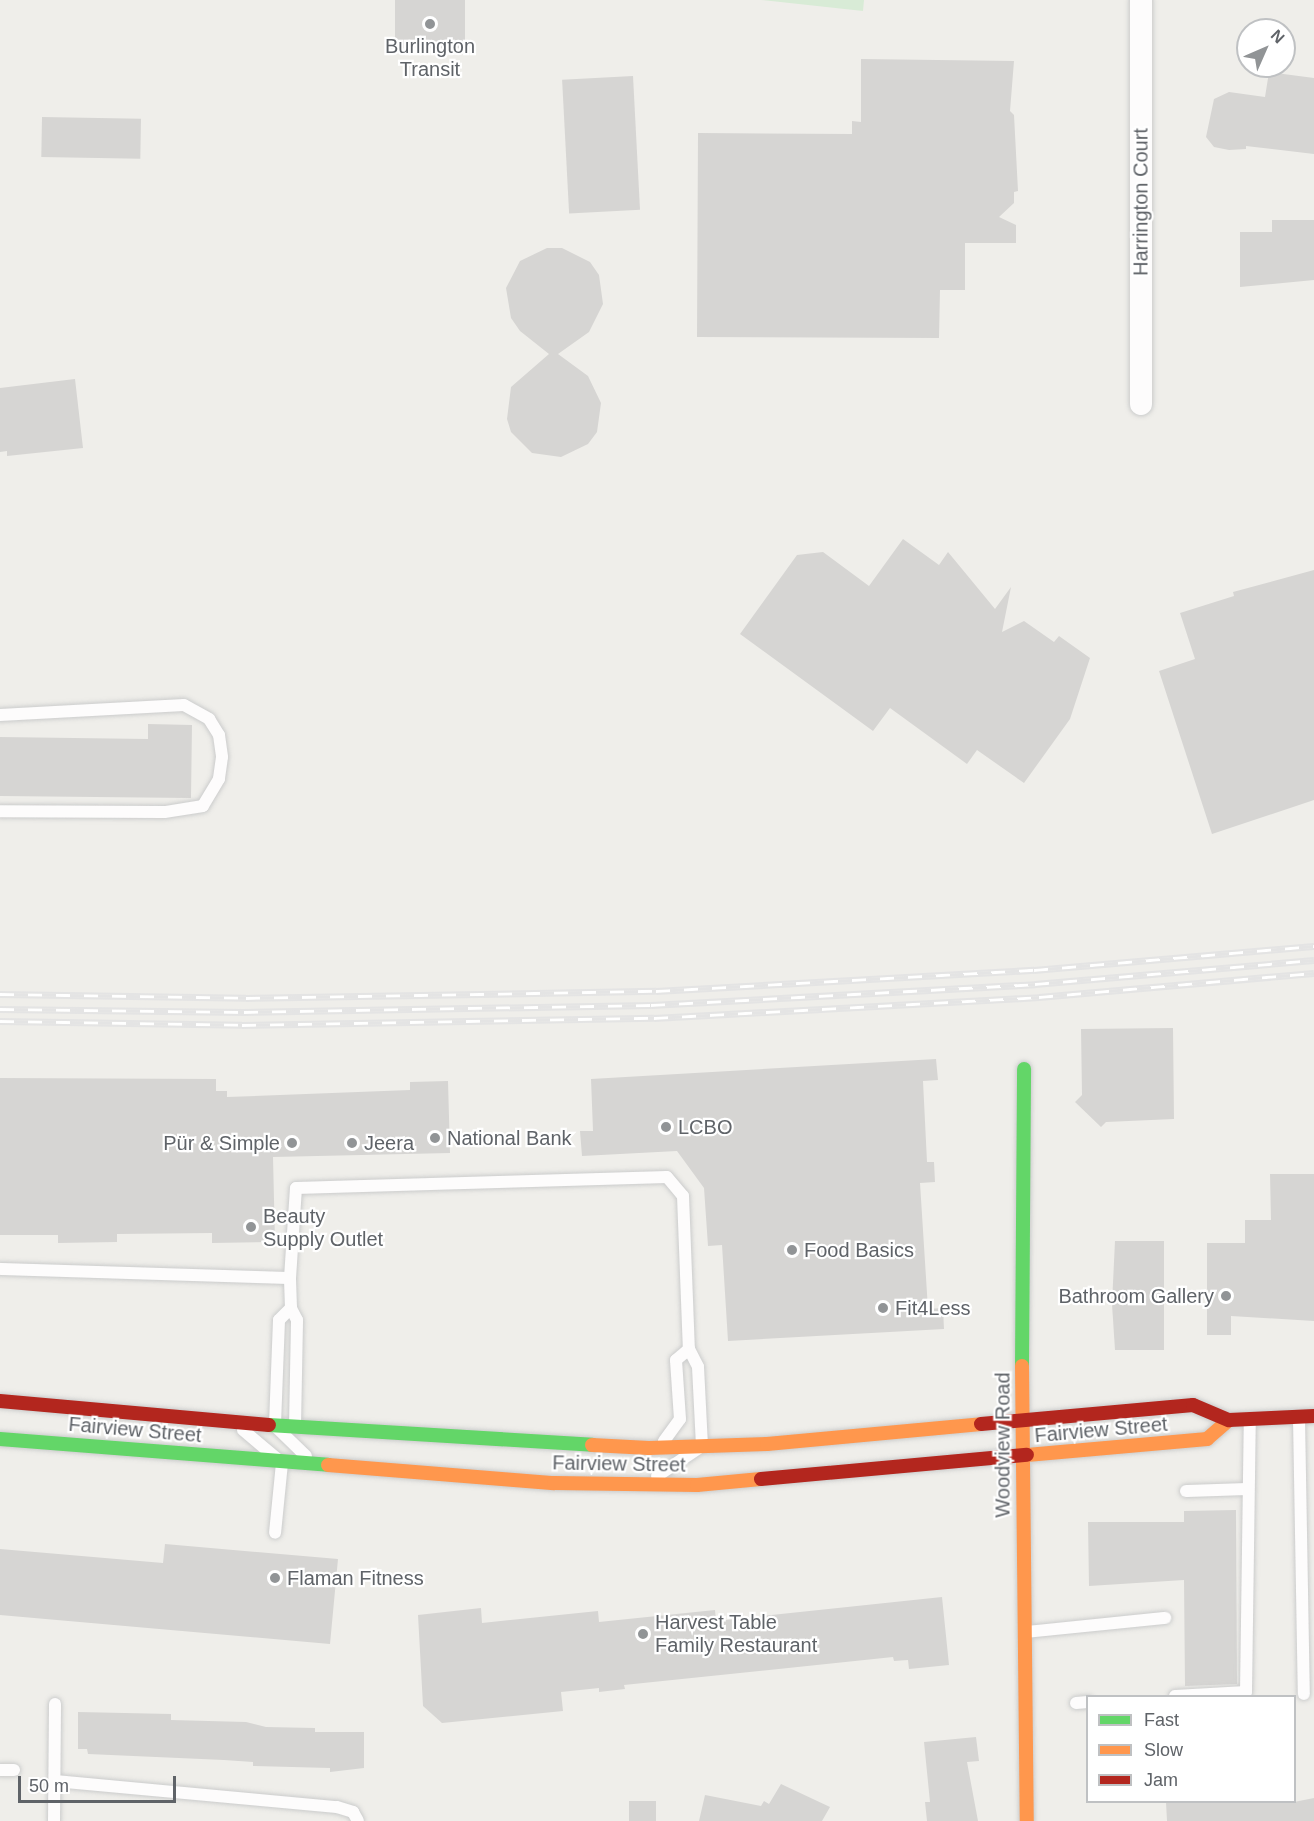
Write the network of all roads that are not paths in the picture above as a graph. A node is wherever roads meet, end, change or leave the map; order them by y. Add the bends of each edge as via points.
1 (1141, 0) edge
2 (1141, 404) dead end
3 (0, 715) edge
4 (0, 811) edge
5 (1024, 1069) dead end
6 (0, 1269) edge
7 (290, 1278) junction
8 (291, 1308) junction
9 (689, 1349) junction
10 (4, 1404) edge
11 (1314, 1416) edge
12 (1299, 1417) junction
13 (1021, 1419) junction
14 (1250, 1419) junction
15 (1229, 1420) junction
16 (234, 1422) junction
17 (274, 1426) junction
18 (295, 1427) junction
19 (0, 1439) edge
20 (702, 1446) junction
21 (654, 1448) junction
22 (1021, 1457) junction
23 (282, 1463) junction
24 (317, 1466) junction
25 (643, 1484) junction
26 (1248, 1489) junction
27 (1186, 1491) dead end
28 (275, 1533) dead end
29 (1165, 1618) dead end
30 (1025, 1633) junction
31 (1304, 1694) dead end
32 (1193, 1695) edge
33 (55, 1704) dead end
34 (0, 1770) edge
35 (14, 1770) dead end
36 (55, 1781) junction
37 (54, 1821) edge
38 (358, 1821) edge
39 (1027, 1821) edge

1 - 2 street, Harrington Court
3 - 4 lane via 184,705 209,719 219,735 222,757 219,779 203,806 164,812
5 - 13 main road, Woodview Road
6 - 7 lane
7 - 8 lane
7 - 9 lane via 296,1188 667,1177 683,1196
8 - 17 lane via 279,1320
8 - 18 lane via 297,1320
9 - 20 lane via 698,1367
9 - 21 lane via 676,1360 680,1419 671,1435
10 - 16 main road, Fairview Street
11 - 12 main road, Fairview Street
12 - 14 main road, Fairview Street
12 - 31 lane
13 - 15 main road, Fairview Street via 1193,1405
13 - 20 main road, Fairview Street via 767,1444
13 - 22 main road, Woodview Road
14 - 15 main road, Fairview Street
14 - 26 lane
15 - 22 main road, Fairview Street via 1207,1439
16 - 17 main road, Fairview Street
16 - 23 lane
17 - 18 main road, Fairview Street
17 - 24 lane
18 - 21 main road, Fairview Street
19 - 23 main road, Fairview Street
20 - 21 main road, Fairview Street
20 - 25 lane
22 - 25 main road, Fairview Street via 747,1483
22 - 30 main road, Woodview Road
23 - 24 main road, Fairview Street
23 - 28 lane
24 - 25 main road, Fairview Street via 554,1483
26 - 27 lane
26 - 32 lane via 1246,1692
29 - 30 lane
30 - 39 main road, Woodview Road
33 - 36 lane
34 - 35 lane
36 - 37 lane
36 - 38 lane via 338,1807 353,1812

